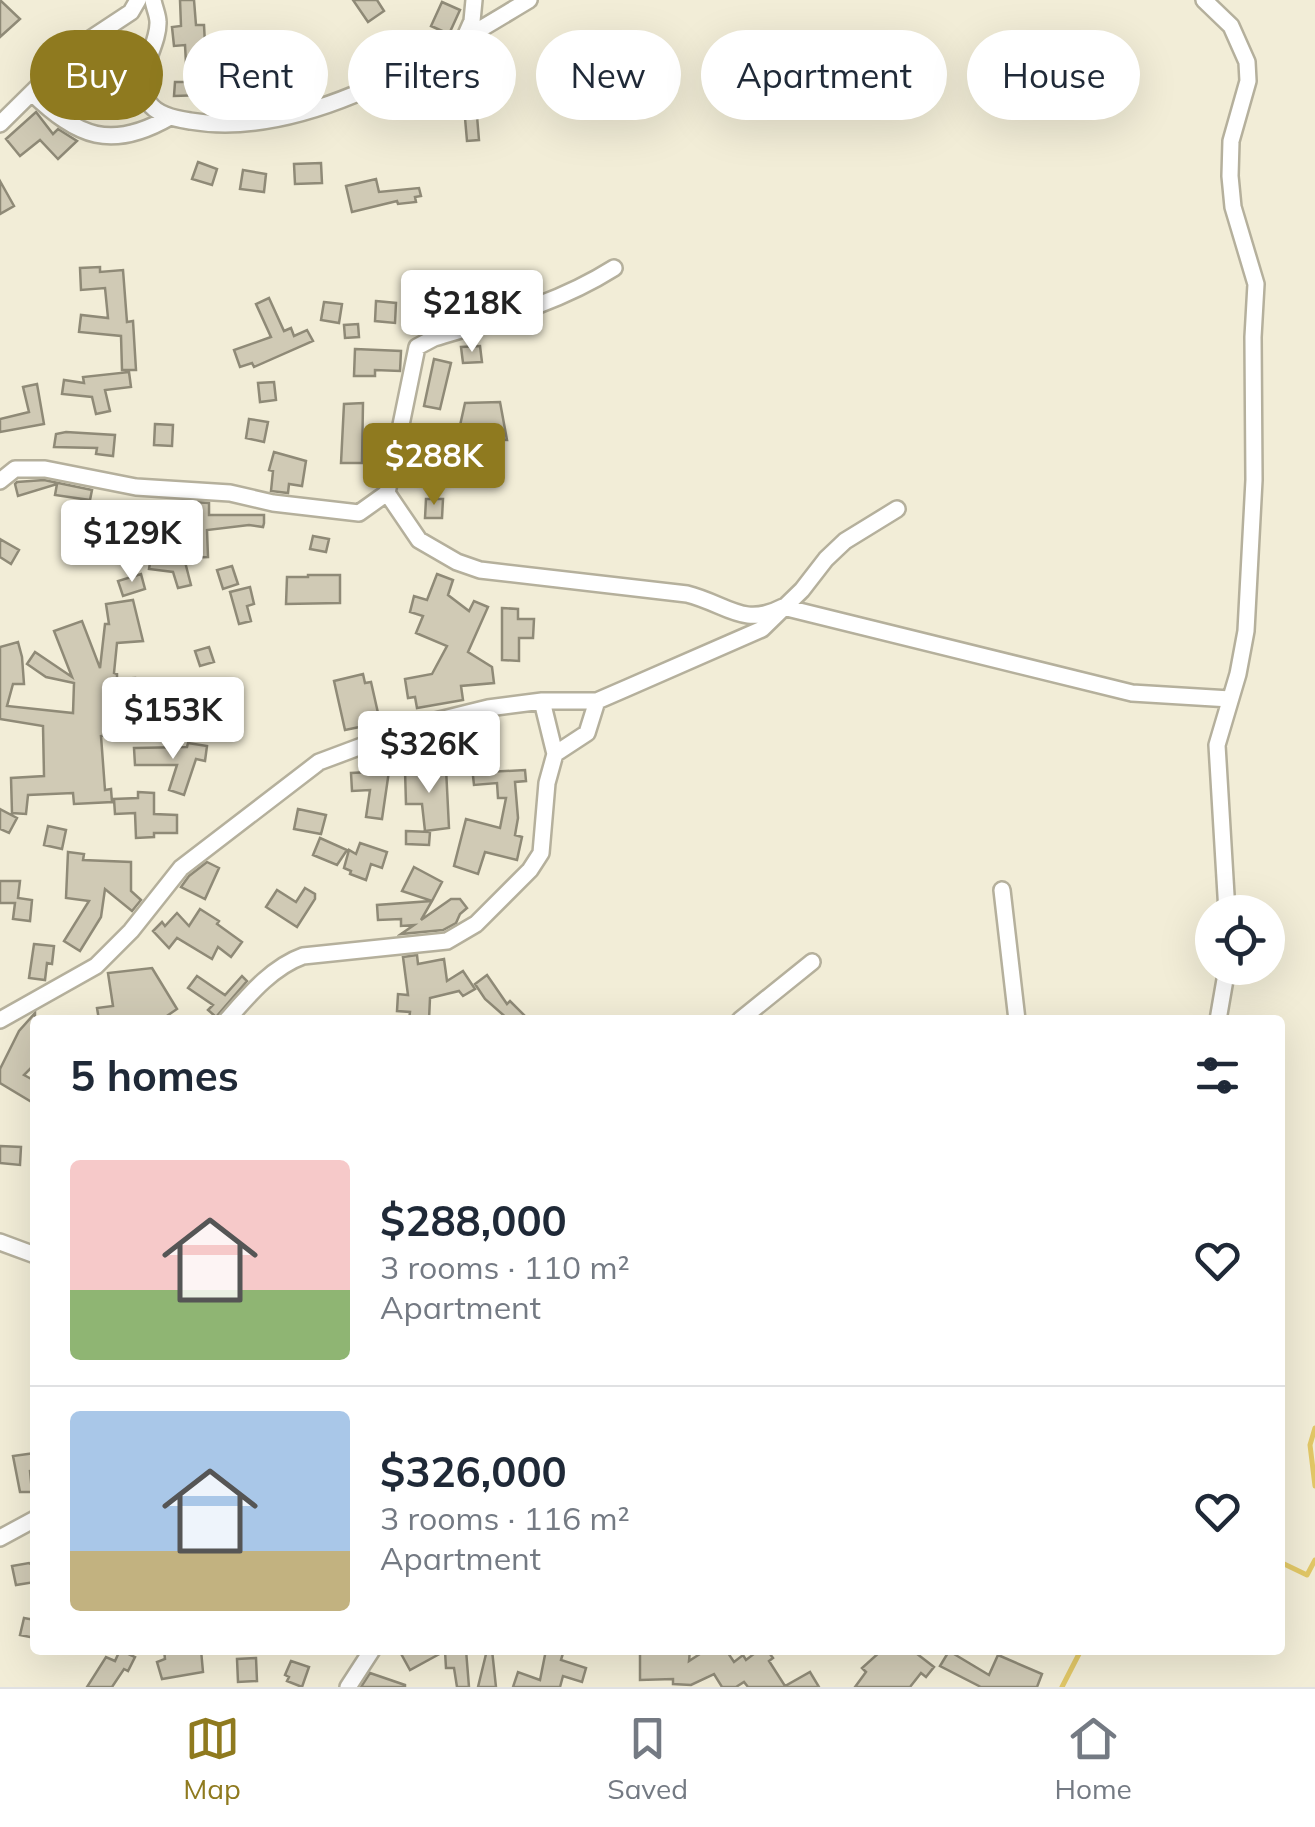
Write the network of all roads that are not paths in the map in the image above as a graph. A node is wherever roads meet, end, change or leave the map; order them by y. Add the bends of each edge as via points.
1 (138, 0) edge
2 (152, 0) edge
3 (474, 0) edge
4 (529, 0) edge
5 (1204, 0) edge
6 (102, 30) edge
7 (468, 30) edge
8 (479, 30) edge
9 (30, 94) edge
10 (348, 97) edge
11 (170, 117) junction
12 (64, 120) edge
13 (0, 124) edge
14 (614, 268) dead end
15 (0, 481) edge
16 (387, 493) junction
17 (897, 509) dead end
18 (783, 607) junction
19 (1230, 700) junction
20 (542, 701) junction
21 (597, 701) junction
22 (555, 754) junction
23 (1002, 890) dead end
24 (1226, 895) edge
25 (812, 962) dead end
26 (1225, 985) edge
27 (231, 1015) edge
28 (746, 1015) edge
29 (1016, 1015) edge
30 (1219, 1015) edge
31 (0, 1020) edge
32 (0, 1242) edge
33 (30, 1253) edge
34 (30, 1522) edge
35 (0, 1538) edge
36 (369, 1655) edge
37 (348, 1687) edge

1 - 6 street via 132,12
2 - 11 street via 158,24 144,92
3 - 7 street
4 - 8 street
5 - 19 street via 1231,26 1247,62 1230,176 1256,284 1253,520 1246,631
9 - 13 street
10 - 11 street via 242,123
11 - 12 street via 128,136
14 - 16 street via 549,304 418,348
15 - 16 street via 15,469 45,469 136,488 230,493 359,514
16 - 18 street via 419,540 480,570 687,594 750,618
17 - 18 street via 845,541
18 - 19 street via 1132,693
18 - 21 street via 762,629
19 - 24 street via 1217,745
20 - 21 street
20 - 22 street
20 - 31 street via 414,726 319,762 181,868 96,966
21 - 22 street via 587,733
22 - 27 street via 538,862 476,924 447,941 292,960
23 - 29 street
25 - 28 street
26 - 30 street
32 - 33 street
34 - 35 street
36 - 37 street

